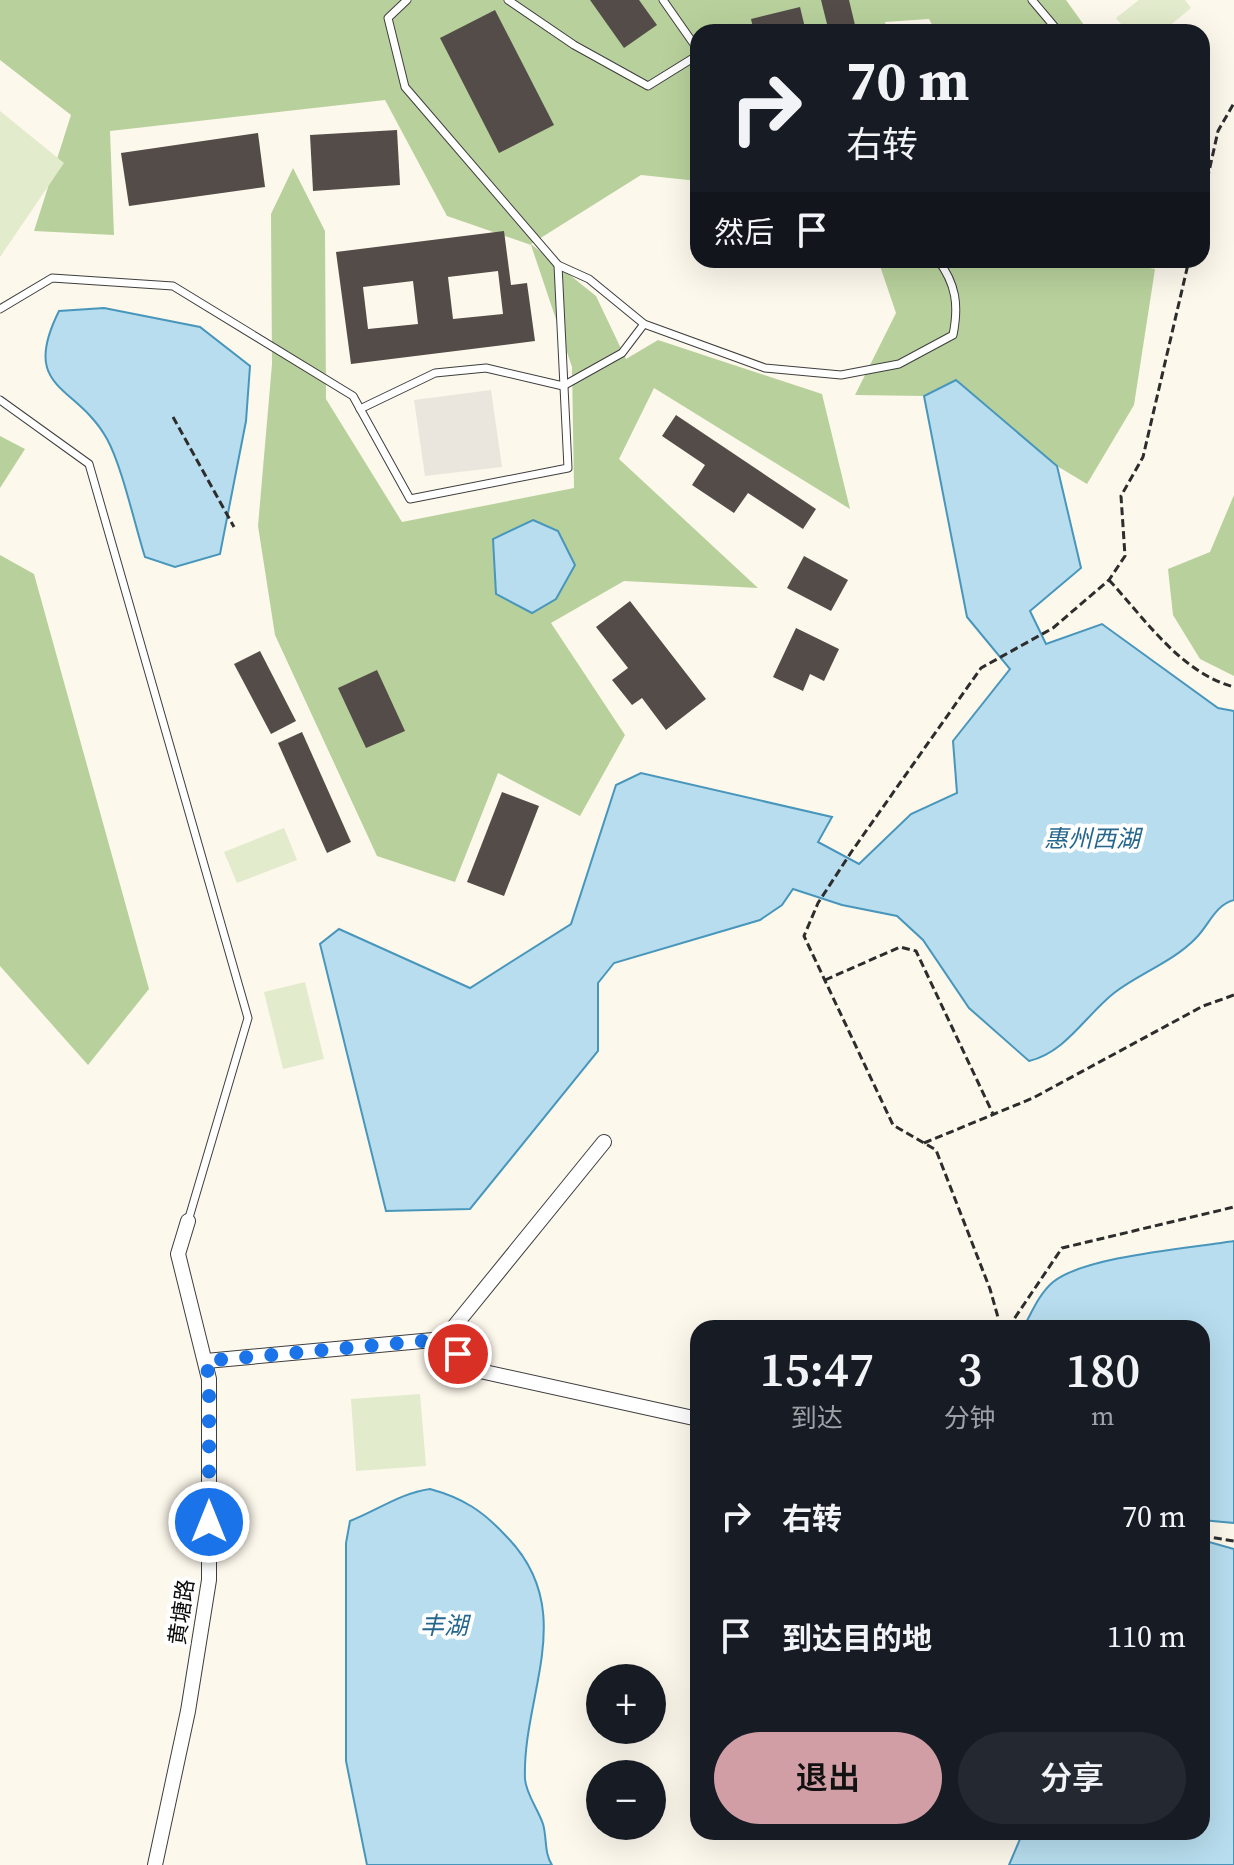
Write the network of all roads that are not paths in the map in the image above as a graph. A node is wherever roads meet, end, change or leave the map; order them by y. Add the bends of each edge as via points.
1 (407, 0) edge
2 (508, 0) edge
3 (663, 0) edge
4 (1032, 0) edge
5 (1052, 24) edge
6 (690, 41) edge
7 (690, 58) edge
8 (558, 265) junction
9 (944, 268) edge
10 (0, 309) edge
11 (644, 324) junction
12 (563, 386) junction
13 (0, 400) edge
14 (360, 409) junction
15 (604, 1142) dead end
16 (188, 1221) joint
17 (444, 1339) junction
18 (206, 1361) junction
19 (690, 1417) edge
20 (155, 1865) edge

1 - 8 lane via 388,18 405,87
2 - 7 lane via 648,86
3 - 6 lane
4 - 5 lane
8 - 11 lane via 589,279
8 - 12 lane
9 - 11 lane via 953,280 953,335 899,364 841,375 765,368
10 - 14 lane via 52,278 173,286 353,396
11 - 12 lane via 622,353
12 - 14 lane via 486,368 435,373
12 - 14 lane via 568,468 410,499
13 - 16 lane via 89,464 248,1018
15 - 17 street
16 - 18 street, 黄塘路 via 178,1254
17 - 18 street
17 - 19 street via 471,1369
18 - 20 street, 黄塘路 via 209,1580

